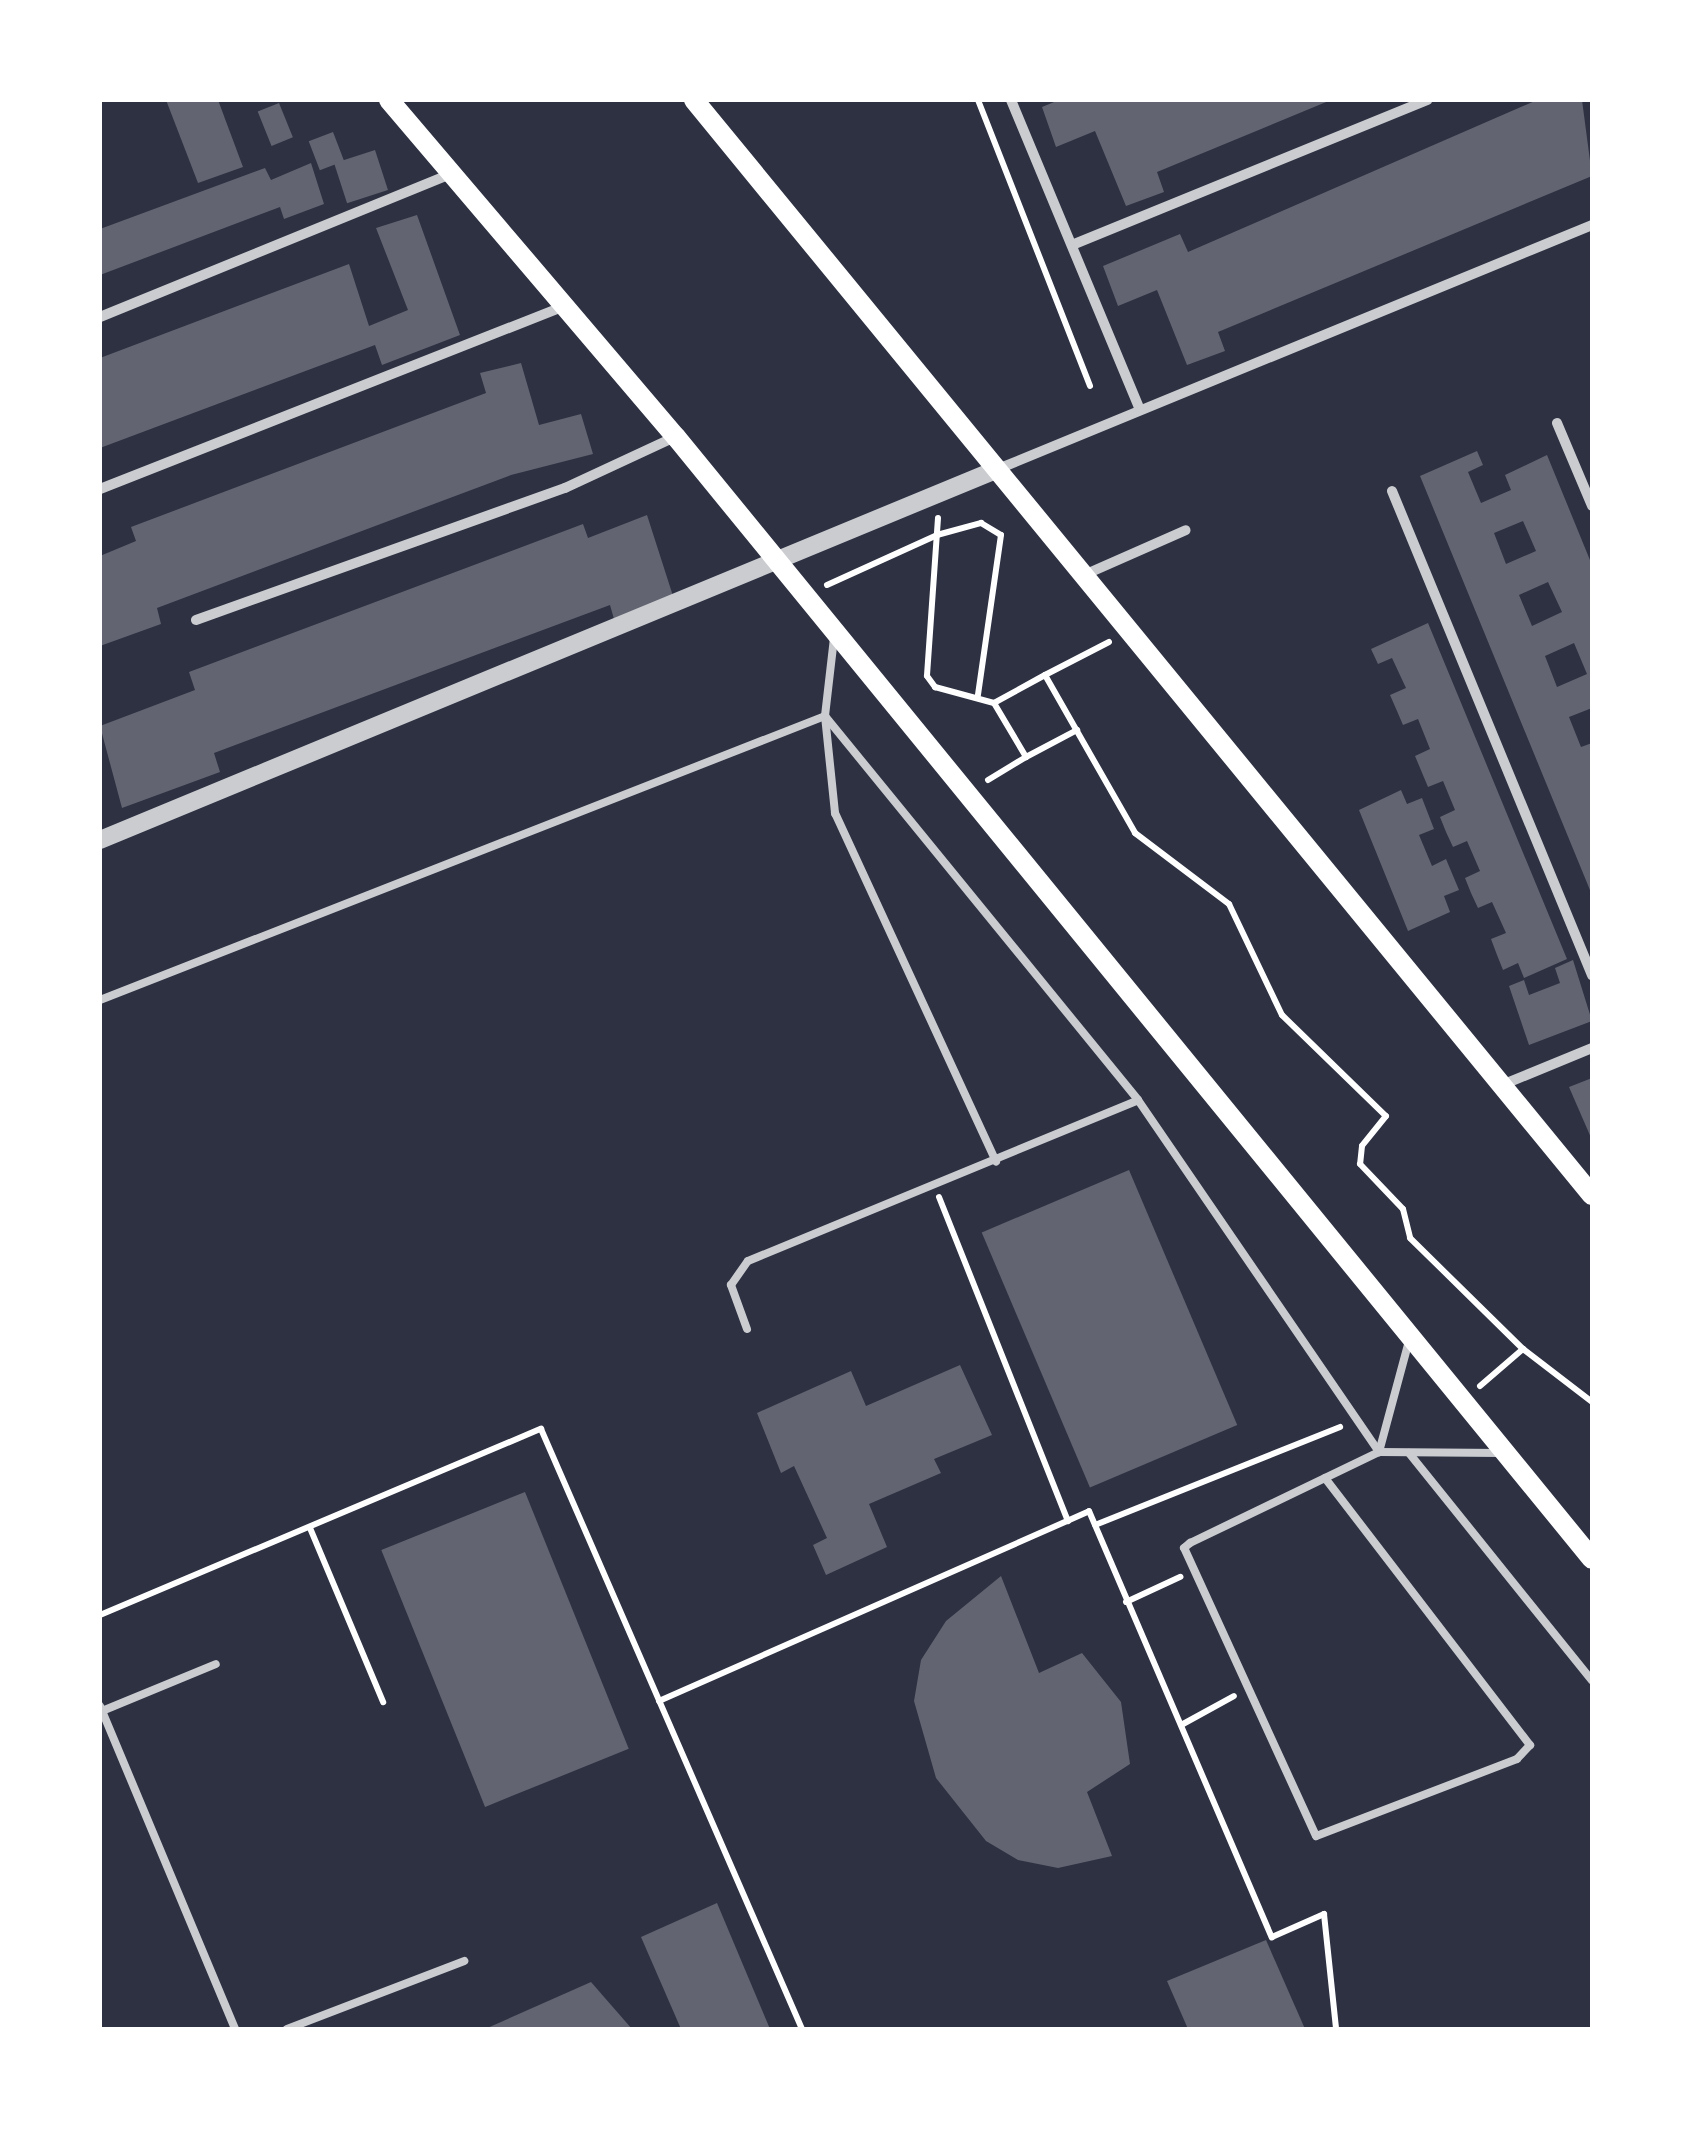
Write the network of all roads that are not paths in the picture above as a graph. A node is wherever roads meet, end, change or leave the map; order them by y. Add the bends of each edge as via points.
1 (390, 100) edge
2 (694, 100) edge
3 (1011, 100) edge
4 (1428, 100) edge
5 (451, 174) junction
6 (1592, 224) edge
7 (1072, 245) junction
8 (565, 305) junction
9 (100, 317) edge
10 (1139, 408) junction
11 (1557, 423) dead end
12 (676, 437) junction
13 (998, 469) junction
14 (100, 489) edge
15 (1392, 491) dead end
16 (1592, 506) edge
17 (1186, 530) dead end
18 (781, 564) junction
19 (1084, 575) junction
20 (196, 620) dead end
21 (834, 634) junction
22 (824, 716) junction
23 (100, 840) edge
24 (1592, 975) edge
25 (100, 1000) edge
26 (1592, 1048) edge
27 (1502, 1085) junction
28 (1138, 1100) junction
29 (996, 1162) junction
30 (1592, 1195) edge
31 (747, 1329) dead end
32 (1410, 1336) junction
33 (1379, 1452) junction
34 (1409, 1453) junction
35 (1507, 1454) junction
36 (1325, 1478) junction
37 (1592, 1559) edge
38 (216, 1664) dead end
39 (1592, 1680) edge
40 (101, 1708) edge
41 (464, 1960) dead end
42 (235, 2029) edge
43 (287, 2029) edge

1 - 5 main road
2 - 13 main road
3 - 7 street
4 - 7 street
5 - 8 main road
5 - 9 street
6 - 10 street
7 - 10 street
8 - 12 main road
8 - 14 street
10 - 13 street
11 - 16 street
12 - 18 main road
12 - 20 street via 565,488
13 - 18 street
13 - 19 main road
15 - 24 street
17 - 19 street
18 - 21 main road
18 - 23 street
19 - 27 main road
21 - 22 lane
21 - 32 main road
22 - 25 lane
22 - 28 lane
22 - 29 lane via 836,814
26 - 27 street
27 - 30 main road
28 - 29 lane
28 - 33 lane
29 - 31 lane via 734,1271
32 - 33 lane
32 - 35 main road
33 - 34 lane
33 - 36 lane
34 - 35 lane
34 - 39 lane
35 - 37 main road
36 - 36 lane via 1530,1745 1517,1759 1316,1836 1182,1554 1190,1543
38 - 40 lane
40 - 42 lane
41 - 43 lane

